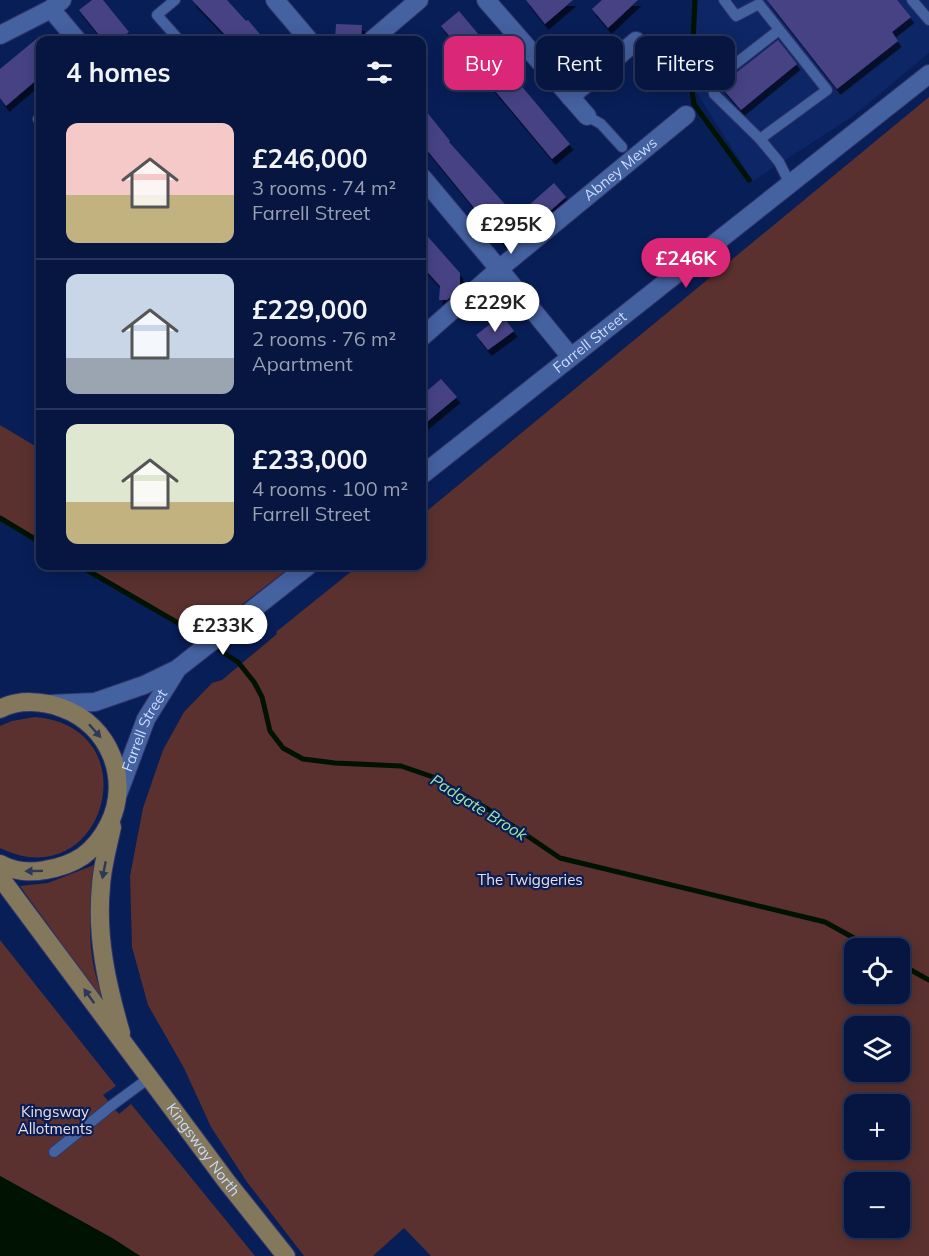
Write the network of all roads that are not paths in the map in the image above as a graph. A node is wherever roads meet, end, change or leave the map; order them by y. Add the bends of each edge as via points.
1 (175, 0) edge
2 (275, 0) edge
3 (419, 0) edge
4 (486, 0) edge
5 (724, 0) edge
6 (912, 0) edge
7 (57, 5) edge
8 (929, 20) edge
9 (779, 30) junction
10 (0, 35) edge
11 (75, 36) edge
12 (175, 36) edge
13 (306, 36) edge
14 (377, 36) edge
15 (635, 42) edge
16 (929, 74) edge
17 (570, 97) junction
18 (686, 115) dead end
19 (587, 116) joint
20 (760, 139) junction
21 (622, 147) dead end
22 (426, 182) edge
23 (790, 184) junction
24 (499, 269) junction
25 (426, 333) edge
26 (571, 357) junction
27 (426, 472) edge
28 (297, 570) edge
29 (182, 665) junction
30 (0, 701) edge
31 (31, 702) junction
32 (50, 704) junction
33 (0, 710) edge
34 (118, 794) junction
35 (115, 813) junction
36 (0, 864) edge
37 (0, 877) edge
38 (123, 1044) junction
39 (149, 1078) junction
40 (54, 1152) dead end
41 (286, 1256) edge

1 - 12 lane via 157,15
2 - 13 street
3 - 14 street
4 - 17 street
5 - 9 lane via 736,16 759,4
6 - 8 lane
7 - 10 street
7 - 11 street
9 - 20 lane via 827,90
9 - 20 lane via 713,85 714,94
15 - 17 street
16 - 23 street, Farrell Street
17 - 19 street
18 - 24 street, Abney Mews
19 - 21 lane via 601,124
20 - 23 lane via 779,162
22 - 24 street
23 - 26 street, Farrell Street
24 - 25 street, Abney Mews
24 - 26 street
26 - 27 street, Farrell Street
28 - 29 street, Farrell Street
29 - 32 street, Farrell Street via 144,685 94,702
29 - 34 street, Farrell Street via 146,719
30 - 31 main road
31 - 32 main road, Kingsway North
31 - 33 main road
32 -> 34 main road, Kingsway North via 73,712 103,739 117,769
34 - 35 main road, Kingsway North
35 -> 36 main road via 103,836 84,856 60,868 34,872
35 -> 38 main road, Kingsway North via 101,886 100,941
38 -> 37 main road, Kingsway North
38 - 39 main road, Kingsway North
39 - 40 lane
39 - 41 main road, Kingsway North

